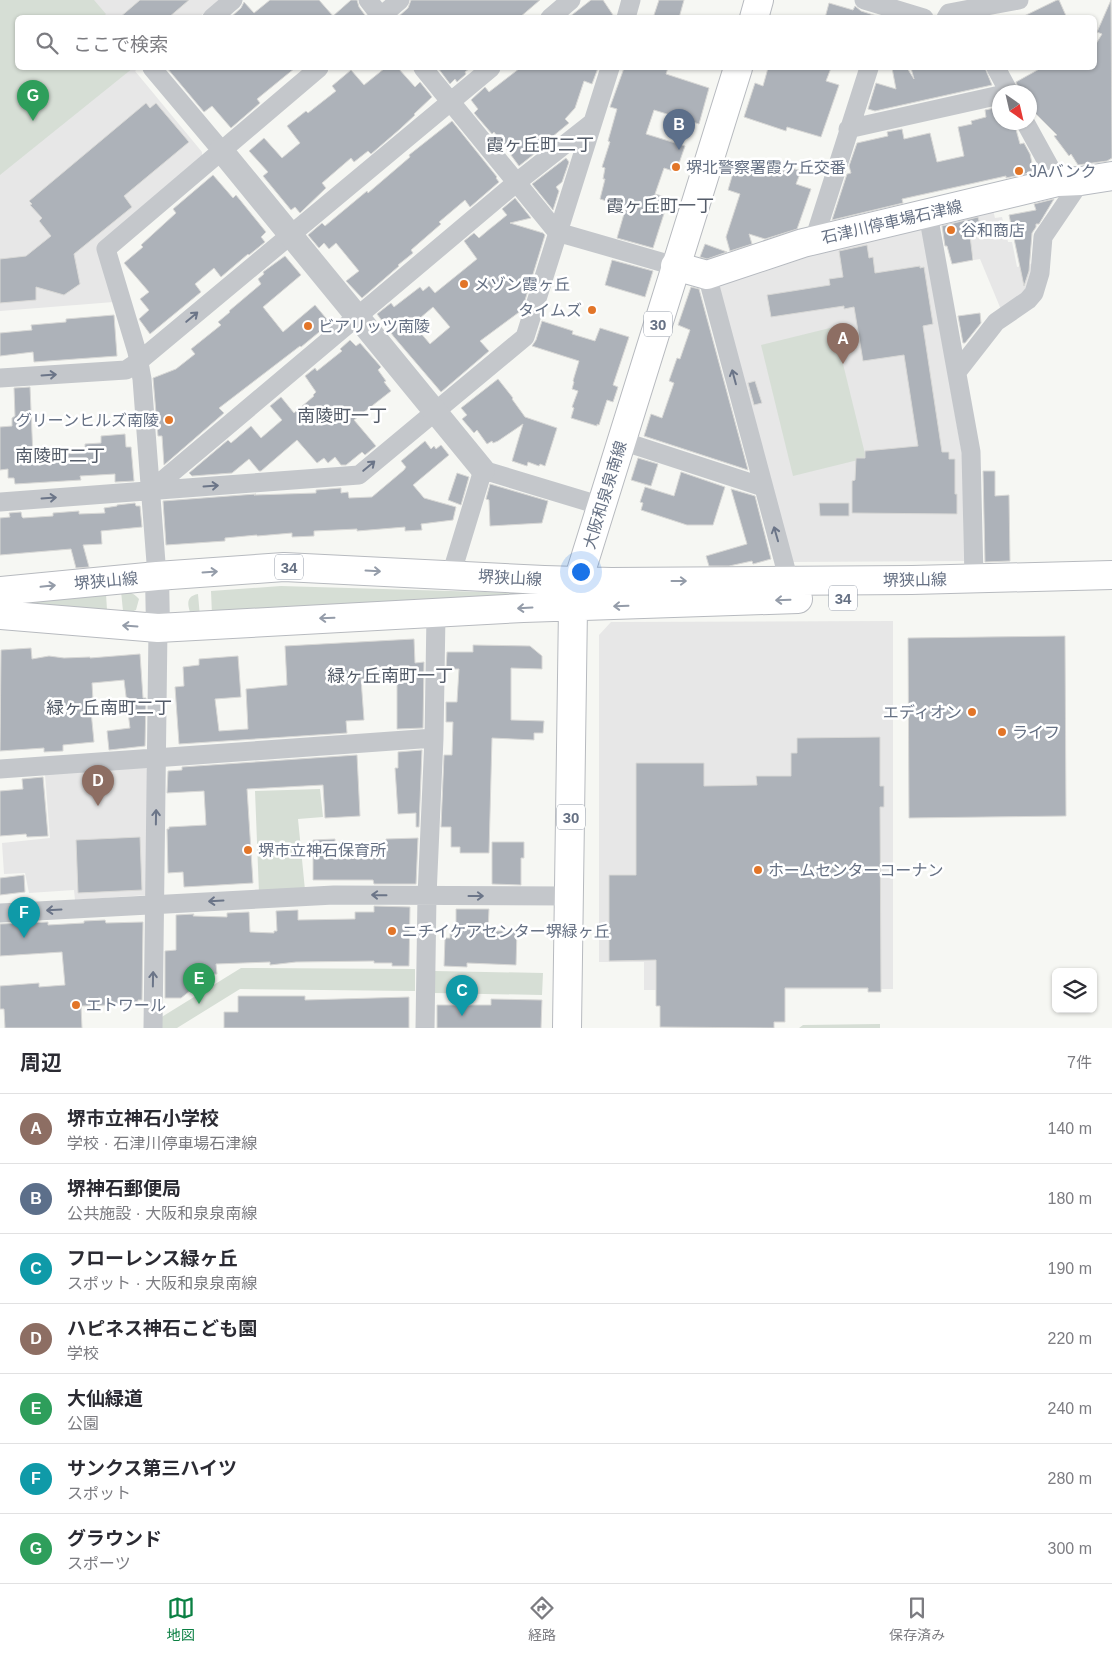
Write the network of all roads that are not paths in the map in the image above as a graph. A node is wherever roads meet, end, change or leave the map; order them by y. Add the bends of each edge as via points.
1 (232, 0) edge
2 (368, 0) edge
3 (400, 0) edge
4 (571, 0) edge
5 (631, 0) edge
6 (760, 0) edge
7 (864, 0) edge
8 (1019, 0) edge
9 (887, 13) edge
10 (215, 15) edge
11 (379, 15) edge
12 (383, 15) edge
13 (554, 15) edge
14 (627, 15) edge
15 (755, 15) edge
16 (902, 15) edge
17 (948, 15) edge
18 (154, 70) edge
19 (318, 70) edge
20 (425, 70) edge
21 (489, 70) edge
22 (609, 70) edge
23 (737, 70) edge
24 (868, 70) edge
25 (997, 70) edge
26 (1005, 85) edge
27 (992, 97) edge
28 (451, 102) junction
29 (592, 123) junction
30 (848, 129) junction
31 (1031, 130) edge
32 (221, 150) junction
33 (1112, 176) edge
34 (517, 182) junction
35 (1069, 182) junction
36 (928, 214) junction
37 (557, 232) junction
38 (291, 234) junction
39 (814, 240) junction
40 (676, 266) junction
41 (707, 275) junction
42 (357, 315) junction
43 (138, 362) junction
44 (957, 372) junction
45 (0, 378) edge
46 (436, 411) junction
47 (622, 441) junction
48 (483, 470) junction
49 (763, 487) junction
50 (150, 490) junction
51 (0, 502) edge
52 (602, 506) junction
53 (451, 575) junction
54 (1112, 575) edge
55 (157, 576) junction
56 (974, 578) junction
57 (785, 581) junction
58 (0, 591) edge
59 (1112, 592) edge
60 (576, 594) junction
61 (436, 614) junction
62 (0, 615) edge
63 (158, 628) junction
64 (434, 738) junction
65 (157, 758) junction
66 (0, 769) edge
67 (427, 896) junction
68 (569, 896) junction
69 (155, 905) junction
70 (0, 914) edge
71 (152, 1028) edge
72 (425, 1028) edge
73 (567, 1028) edge

1 - 10 street
2 - 11 street
3 - 12 street
4 - 13 street
5 - 14 street
6 - 15 main road
7 - 9 street
8 - 17 street
9 - 16 street
18 - 32 street
19 - 32 street
20 - 28 street
21 - 28 street
22 - 29 street
23 - 40 main road, 大阪和泉泉南線 / 30
24 - 30 street
25 - 26 street
27 - 30 street
28 - 34 street
28 - 38 street
29 - 34 street
29 - 37 street
30 - 39 street
31 - 35 street
32 - 38 street
32 - 43 street via 106,249
33 - 35 main road, 石津川停車場石津線
34 - 37 street
34 - 42 street
35 - 36 main road, 石津川停車場石津線
35 - 44 street via 1044,237 1034,293 996,322
36 - 39 main road, 石津川停車場石津線
36 - 44 street
37 - 40 street
37 - 46 street via 525,337
38 - 42 street
43 -> 38 street
39 - 41 main road, 石津川停車場石津線
40 - 41 main road
40 - 47 main road, 大阪和泉泉南線 / 30
49 -> 41 street
42 - 46 street
42 - 50 street
45 -> 43 street via 126,370
43 - 50 street
44 - 56 street via 971,452
46 - 48 street
50 -> 46 street via 359,475
47 - 49 street
47 - 52 main road, 大阪和泉泉南線 / 30
48 - 52 street
48 - 53 street
57 -> 49 street via 786,570
51 -> 50 street
50 - 55 street
52 - 60 main road, 大阪和泉泉南線 / 30
55 -> 53 main road, 堺狭山線 / 34 via 284,567
53 - 60 main road, 堺狭山線 / 34
54 - 56 main road, 堺狭山線 / 34
58 -> 55 main road, 堺狭山線 / 34
55 - 63 street
56 - 57 main road, 堺狭山線 / 34
60 -> 57 main road, 堺狭山線 / 34
59 -> 60 main road, 堺狭山線 / 34 via 788,599
60 -> 61 main road, 堺狭山線 / 34 via 523,608
60 - 68 main road, 大阪和泉泉南線 / 30
61 -> 63 main road, 堺狭山線 / 34
61 - 64 street
63 -> 62 main road, 堺狭山線 / 34
63 - 65 street
64 - 65 street
64 - 67 street
65 - 66 street
69 -> 65 street
67 -> 68 street
67 -> 69 street via 334,895
67 - 72 street
68 - 73 main road, 大阪和泉泉南線 / 30
69 -> 70 street
71 -> 69 street

